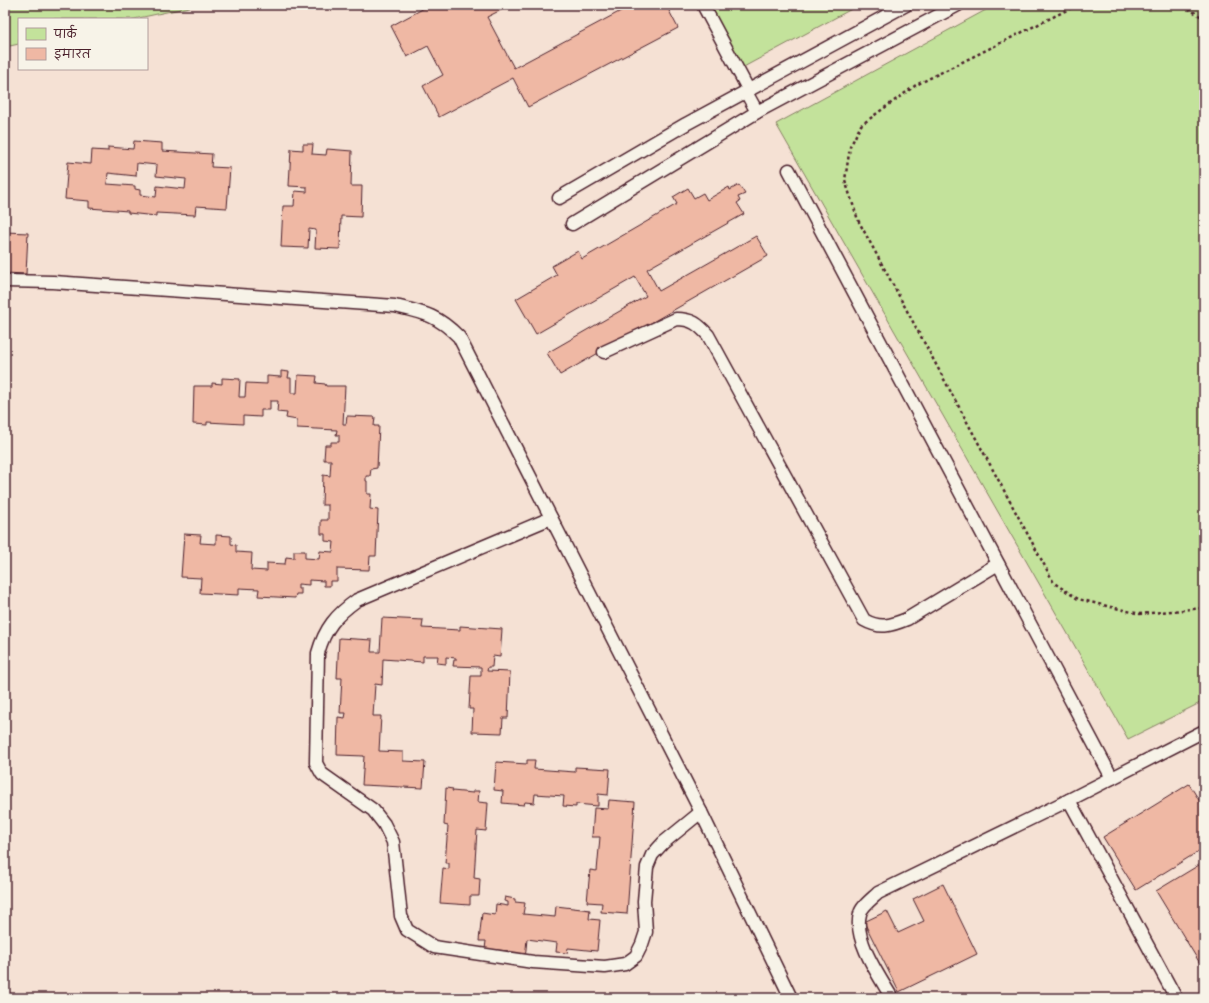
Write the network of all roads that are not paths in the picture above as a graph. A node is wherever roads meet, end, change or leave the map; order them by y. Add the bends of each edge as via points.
1 (703, 5) edge
2 (906, 5) edge
3 (958, 5) edge
4 (746, 92) junction
5 (757, 112) junction
6 (788, 170) dead end
7 (559, 198) dead end
8 (572, 224) dead end
9 (5, 281) edge
10 (604, 352) dead end
11 (551, 518) junction
12 (998, 564) junction
13 (1204, 731) edge
14 (1112, 778) junction
15 (1069, 800) junction
16 (701, 812) junction
17 (791, 998) edge
18 (892, 998) edge
19 (1176, 998) edge

1 - 4 lane via 748,89
2 - 4 lane
3 - 5 lane
4 - 5 lane
4 - 7 lane
5 - 8 lane
6 - 12 lane
9 - 11 lane via 53,282 395,306 427,313 445,323 459,337
10 - 12 lane via 676,319 688,319 699,324 708,335 864,620 875,626 892,625 907,619
11 - 16 lane
11 - 16 lane via 357,600 339,613 323,636 318,653 316,763 322,774 373,810 384,824 393,842 401,916 408,930 434,947 532,962 605,967 625,964 636,956 646,932 644,902 647,867 652,855
12 - 14 lane
13 - 14 lane
14 - 15 lane
15 - 18 lane via 878,893 860,912 858,930 868,955
15 - 19 lane
16 - 17 lane

